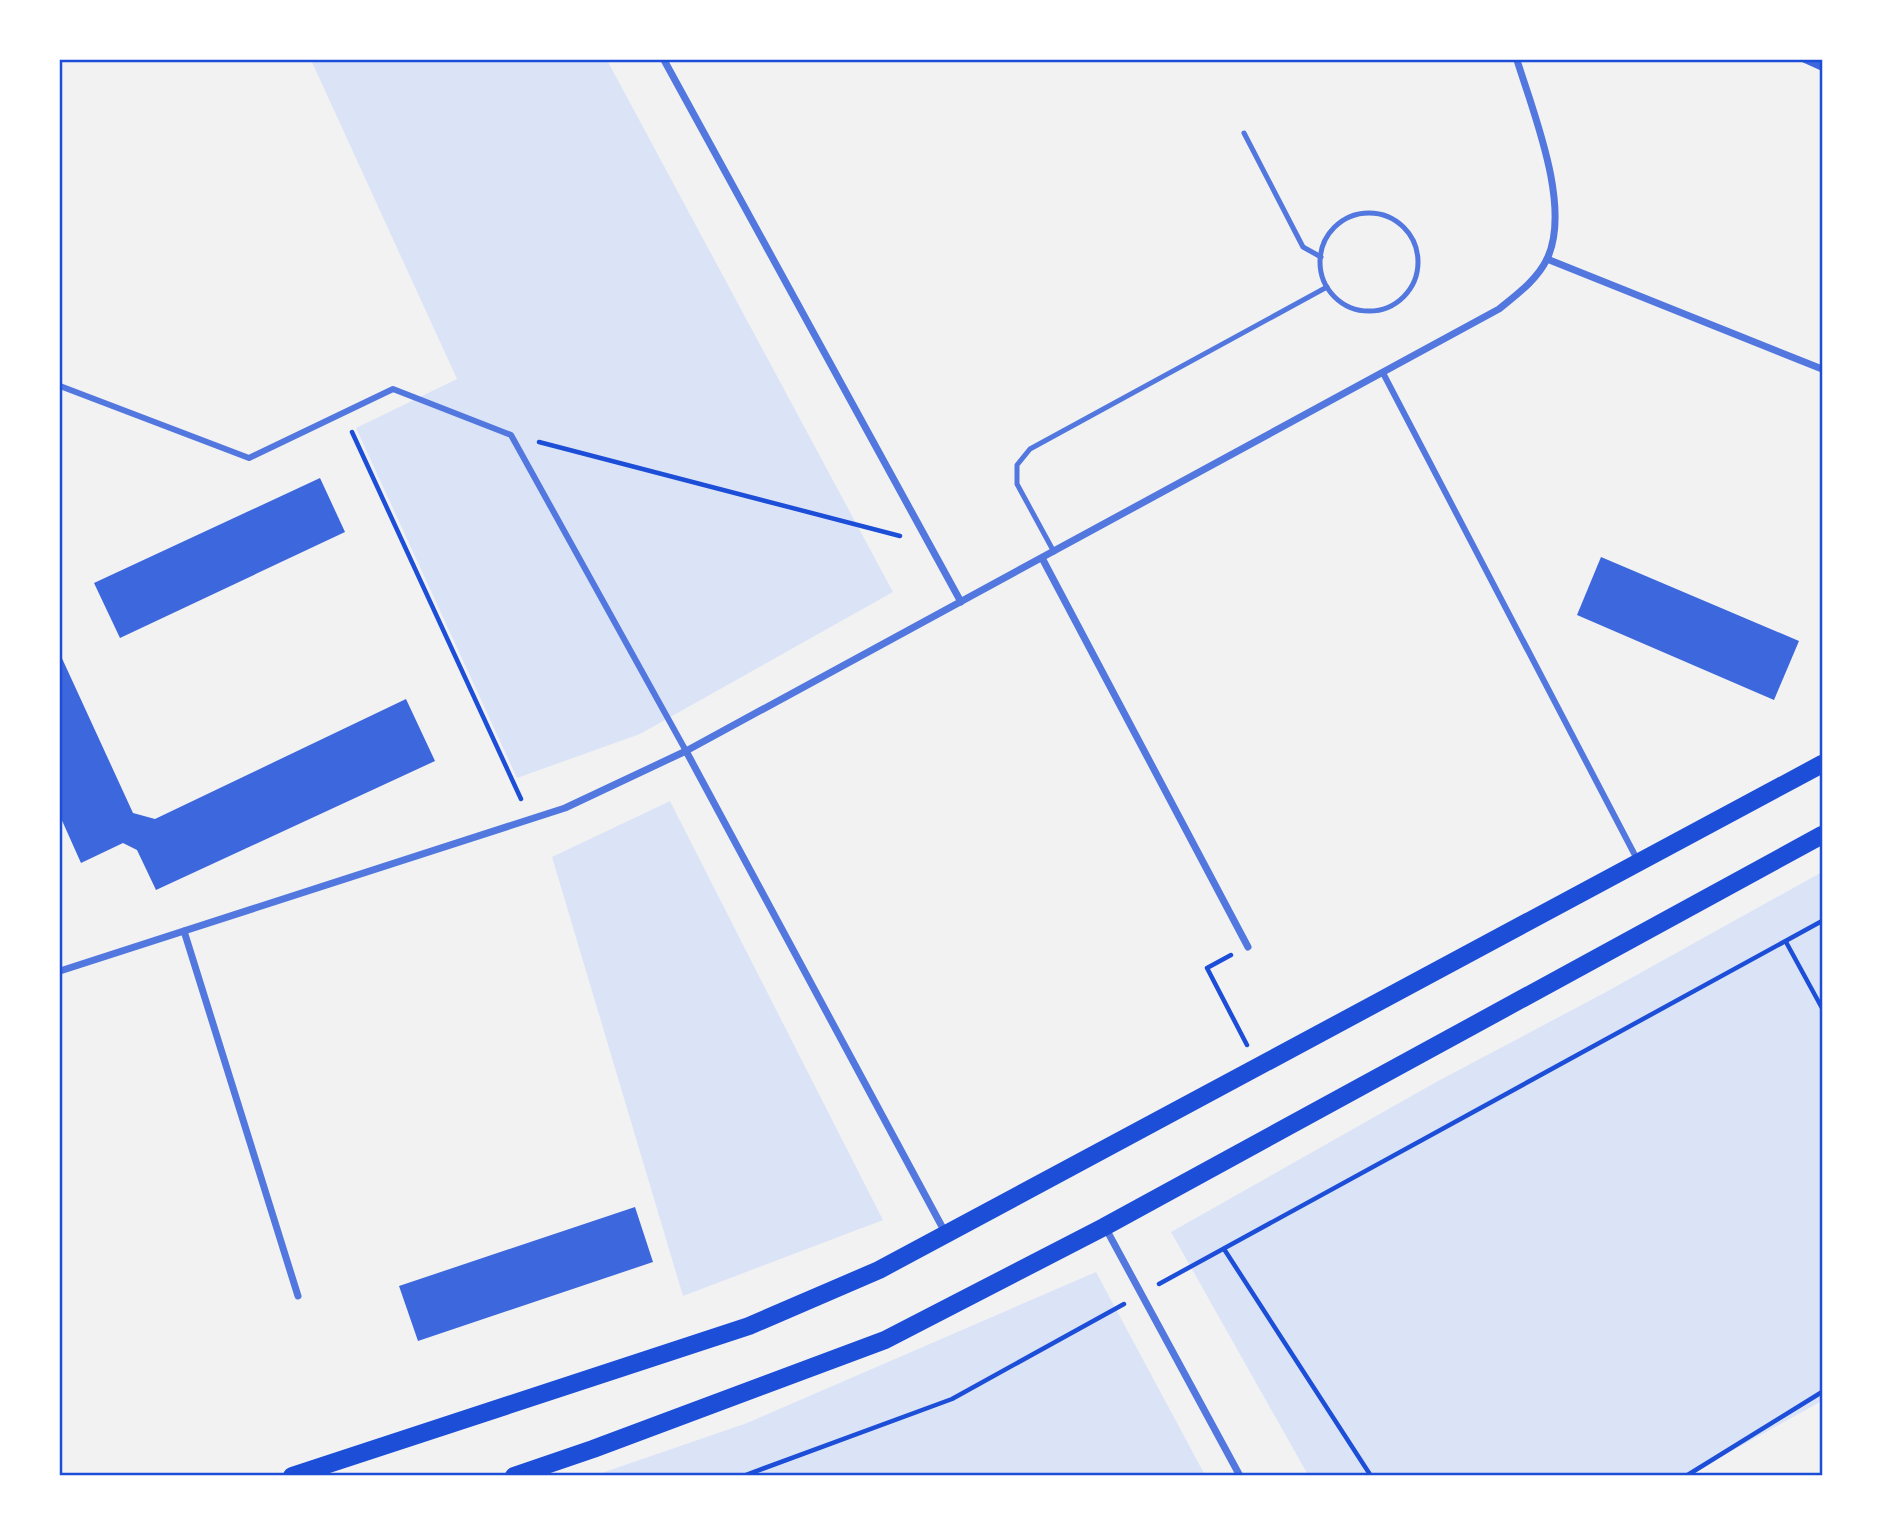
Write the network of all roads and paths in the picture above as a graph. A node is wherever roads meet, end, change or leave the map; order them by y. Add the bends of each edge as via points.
1 (664, 60) edge
2 (1517, 60) edge
3 (1244, 133) dead end
4 (1321, 257) junction
5 (1547, 259) junction
6 (1327, 287) junction
7 (1822, 369) edge
8 (1383, 373) junction
9 (60, 386) edge
10 (343, 413) junction
11 (511, 435) junction
12 (928, 543) junction
13 (1054, 552) junction
14 (1042, 558) junction
15 (961, 602) junction
16 (686, 751) junction
17 (1822, 764) edge
18 (531, 819) junction
19 (1822, 835) edge
20 (1639, 862) junction
21 (1822, 921) edge
22 (184, 931) junction
23 (1786, 941) junction
24 (1248, 947) joint
25 (60, 971) edge
26 (1822, 1009) edge
27 (1258, 1067) junction
28 (1104, 1227) junction
29 (946, 1235) junction
30 (1224, 1249) junction
31 (1141, 1294) junction
32 (298, 1296) dead end
33 (1822, 1392) edge
34 (292, 1475) edge
35 (514, 1475) edge
36 (743, 1475) edge
37 (1240, 1475) edge
38 (1371, 1475) edge
39 (1686, 1475) edge

1 - 12 street
2 - 5 street via 1551,170 1556,209
3 - 4 lane via 1303,247
4 - 6 lane
4 - 6 lane via 1333,229 1359,214 1374,213 1403,226 1418,254 1412,286 1391,306 1362,310 1336,298
5 - 7 street
5 - 8 street via 1499,309
6 - 13 lane via 1030,449 1017,465 1017,484
8 - 13 street
8 - 20 street
9 - 10 street via 249,458
10 - 11 street via 393,389
10 - 18 path
11 - 12 path
11 - 16 street
12 - 15 street
13 - 14 street
14 - 15 street
14 - 24 street
15 - 16 street
16 - 18 street via 565,808
16 - 29 street
17 - 20 main road
18 - 22 street
19 - 28 main road
20 - 27 main road
21 - 23 path
22 - 25 street
22 - 32 street
23 - 26 path
23 - 30 path
24 - 27 path via 1208,968
27 - 29 main road
28 - 31 street
28 - 35 main road via 885,1340
29 - 34 main road via 879,1270 749,1326
30 - 31 path
30 - 38 path
31 - 36 path via 952,1399
31 - 37 street
33 - 39 path

